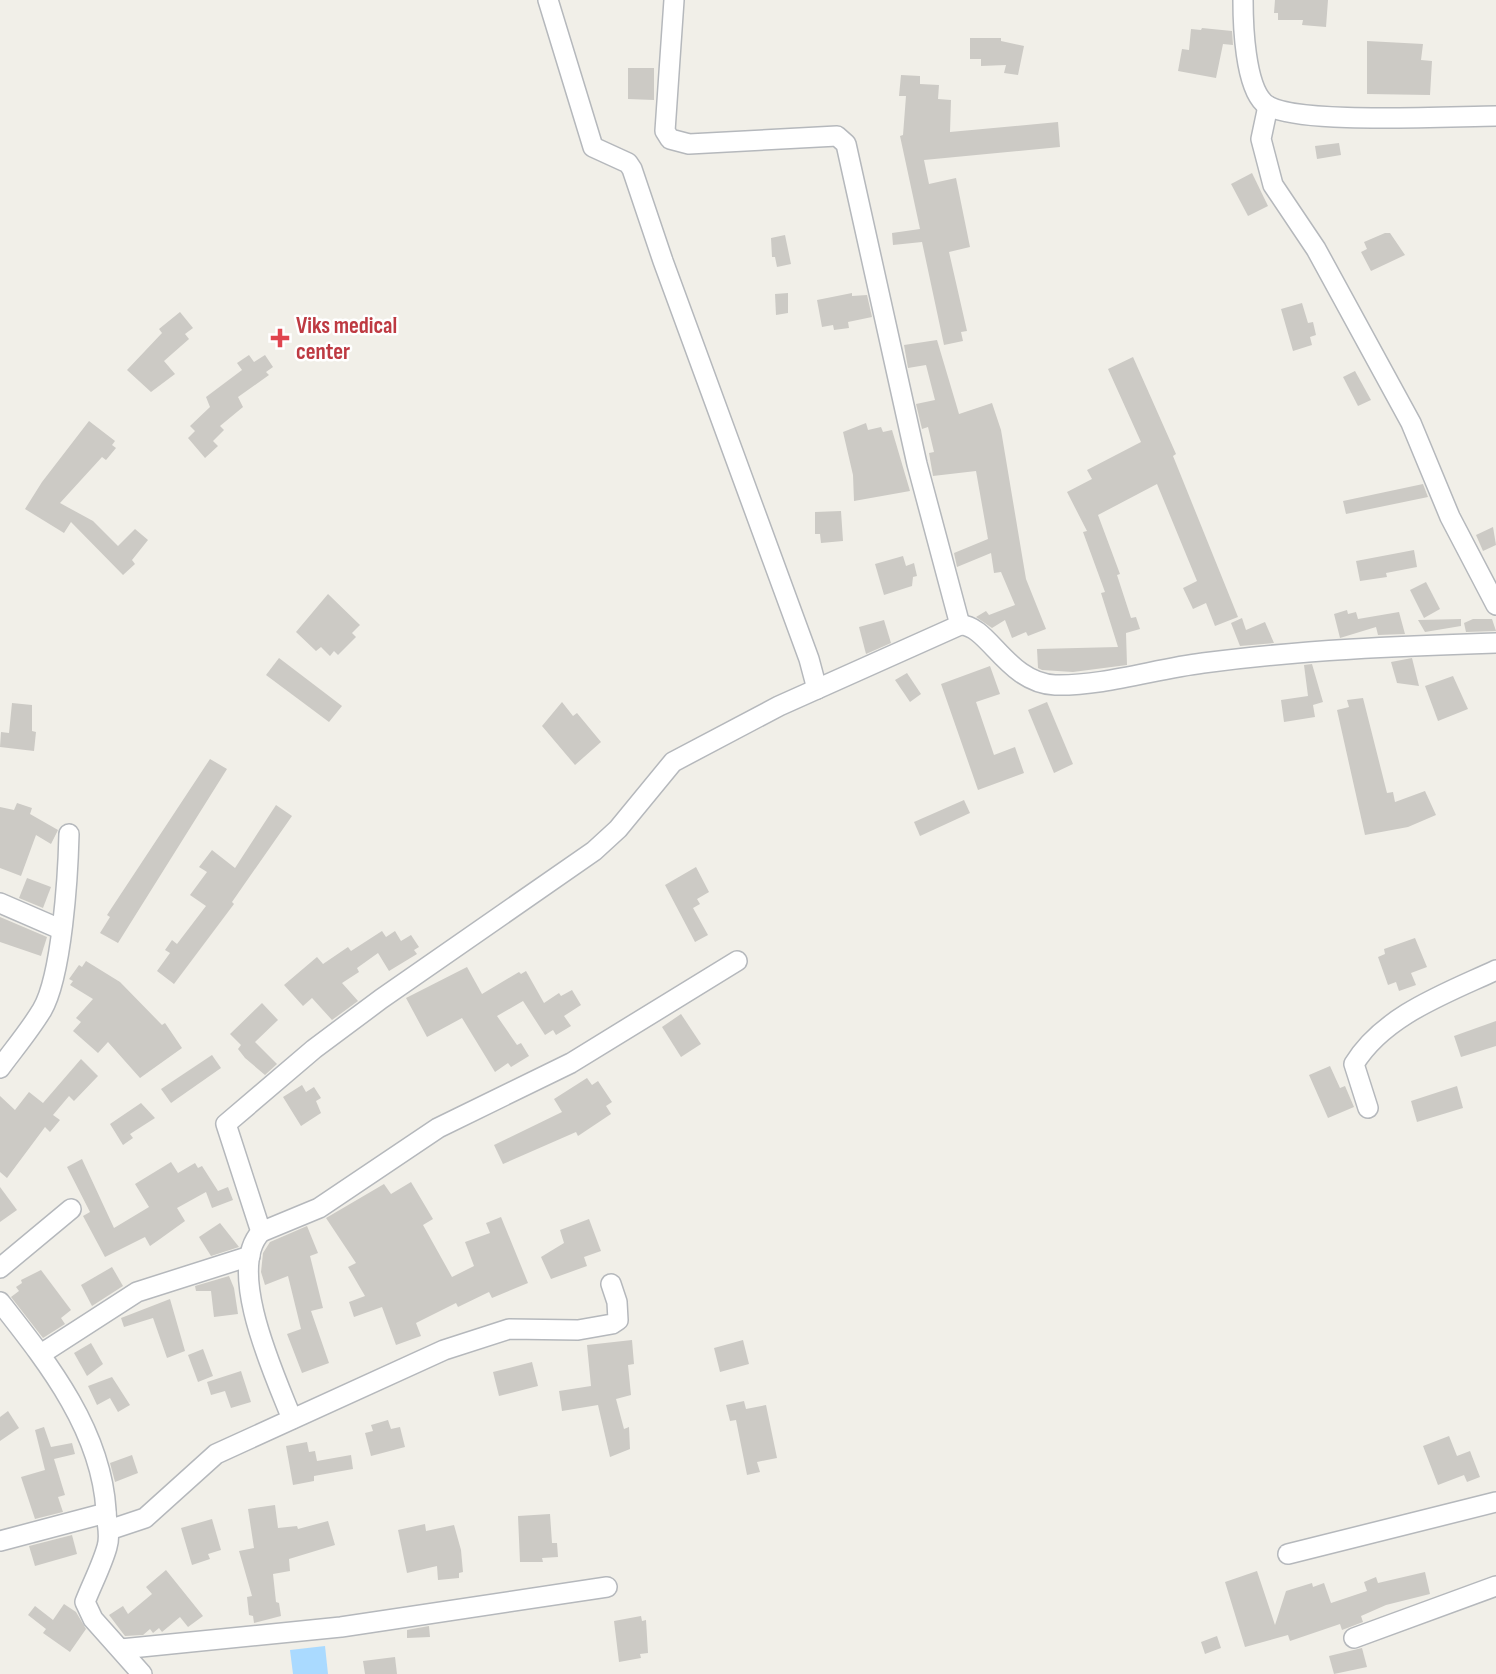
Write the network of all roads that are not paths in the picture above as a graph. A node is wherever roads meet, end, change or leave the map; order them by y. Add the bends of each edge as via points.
1 (548, 0) edge
2 (674, 0) edge
3 (1243, 0) edge
4 (1268, 106) junction
5 (1496, 116) edge
6 (1496, 605) edge
7 (960, 625) junction
8 (1496, 643) edge
9 (817, 689) junction
10 (69, 834) dead end
11 (0, 903) edge
12 (60, 929) junction
13 (737, 961) dead end
14 (1496, 971) edge
15 (0, 1068) edge
16 (1368, 1108) dead end
17 (71, 1209) dead end
18 (261, 1232) junction
19 (250, 1256) junction
20 (0, 1268) edge
21 (611, 1284) dead end
22 (0, 1302) edge
23 (41, 1354) junction
24 (292, 1419) junction
25 (1496, 1502) edge
26 (107, 1521) junction
27 (0, 1541) edge
28 (1287, 1554) dead end
29 (1496, 1586) edge
30 (607, 1587) dead end
31 (1354, 1638) dead end
32 (121, 1650) junction
33 (142, 1674) edge

1 - 9 street via 593,147 632,169
2 - 7 street via 665,131 670,139 689,144 837,136 846,144 917,464
3 - 4 street via 1253,83
4 - 5 street via 1283,113 1321,117
4 - 6 street via 1261,139 1273,185 1316,249 1411,423 1450,517
7 - 8 street via 971,626 1016,670 1052,685 1202,663 1362,647
7 - 9 street
9 - 18 street via 673,762 594,851 381,999 227,1123
10 - 12 street
11 - 12 street
12 - 15 street via 50,990 42,1009
13 - 18 street via 571,1063 438,1128 319,1208
14 - 16 street via 1422,1005 1366,1044 1354,1063
17 - 20 street
18 - 19 street via 253,1241
19 - 23 street via 137,1292
19 - 24 street via 250,1289 261,1340
21 - 24 street via 619,1312 612,1324 578,1330 509,1329 464,1342
22 - 23 street
23 - 26 street via 86,1433 106,1499
24 - 26 street via 216,1454 145,1518
25 - 28 street
26 - 27 street
26 - 32 street via 107,1546 85,1602 93,1619
29 - 31 street
30 - 32 street via 341,1627
32 - 33 street

